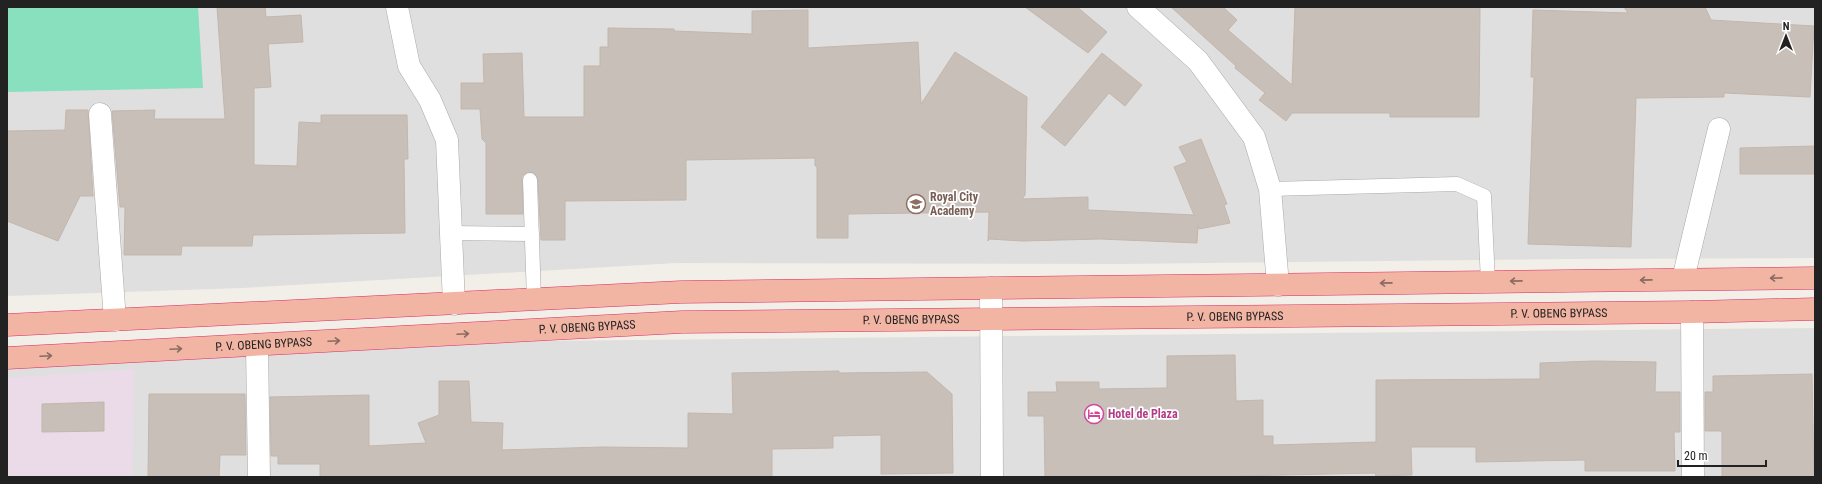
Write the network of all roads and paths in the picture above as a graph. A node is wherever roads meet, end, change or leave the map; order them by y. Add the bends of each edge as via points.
1 (397, 7) edge
2 (1138, 7) edge
3 (100, 114) dead end
4 (1719, 128) dead end
5 (530, 180) dead end
6 (1270, 189) junction
7 (451, 233) junction
8 (532, 234) junction
9 (1815, 278) edge
10 (1683, 279) junction
11 (1488, 282) junction
12 (1278, 285) junction
13 (991, 288) junction
14 (534, 300) junction
15 (454, 304) junction
16 (1815, 309) edge
17 (1692, 312) junction
18 (991, 319) junction
19 (115, 320) junction
20 (7, 325) edge
21 (257, 345) junction
22 (7, 358) edge
23 (259, 477) edge
24 (992, 477) edge
25 (1693, 477) edge

1 - 7 street via 409,66 430,100 447,140
2 - 6 street via 1198,61 1250,131
3 - 19 street
4 - 10 street
5 - 8 lane
6 - 11 lane via 1457,184 1484,196
6 - 12 street
7 - 8 lane
7 - 15 street
8 - 14 lane
9 -> 10 highway
10 -> 11 highway
11 -> 12 highway
12 - 13 highway
13 - 14 highway via 681,292
13 - 18 street
14 - 15 highway
15 - 19 highway
16 - 17 highway, P. V. OBENG BYPASS
17 - 18 highway, P. V. OBENG BYPASS
17 - 25 street
21 -> 18 highway, P. V. OBENG BYPASS via 682,322
18 - 24 street
19 - 20 highway
22 -> 21 highway, P. V. OBENG BYPASS
21 - 23 street

